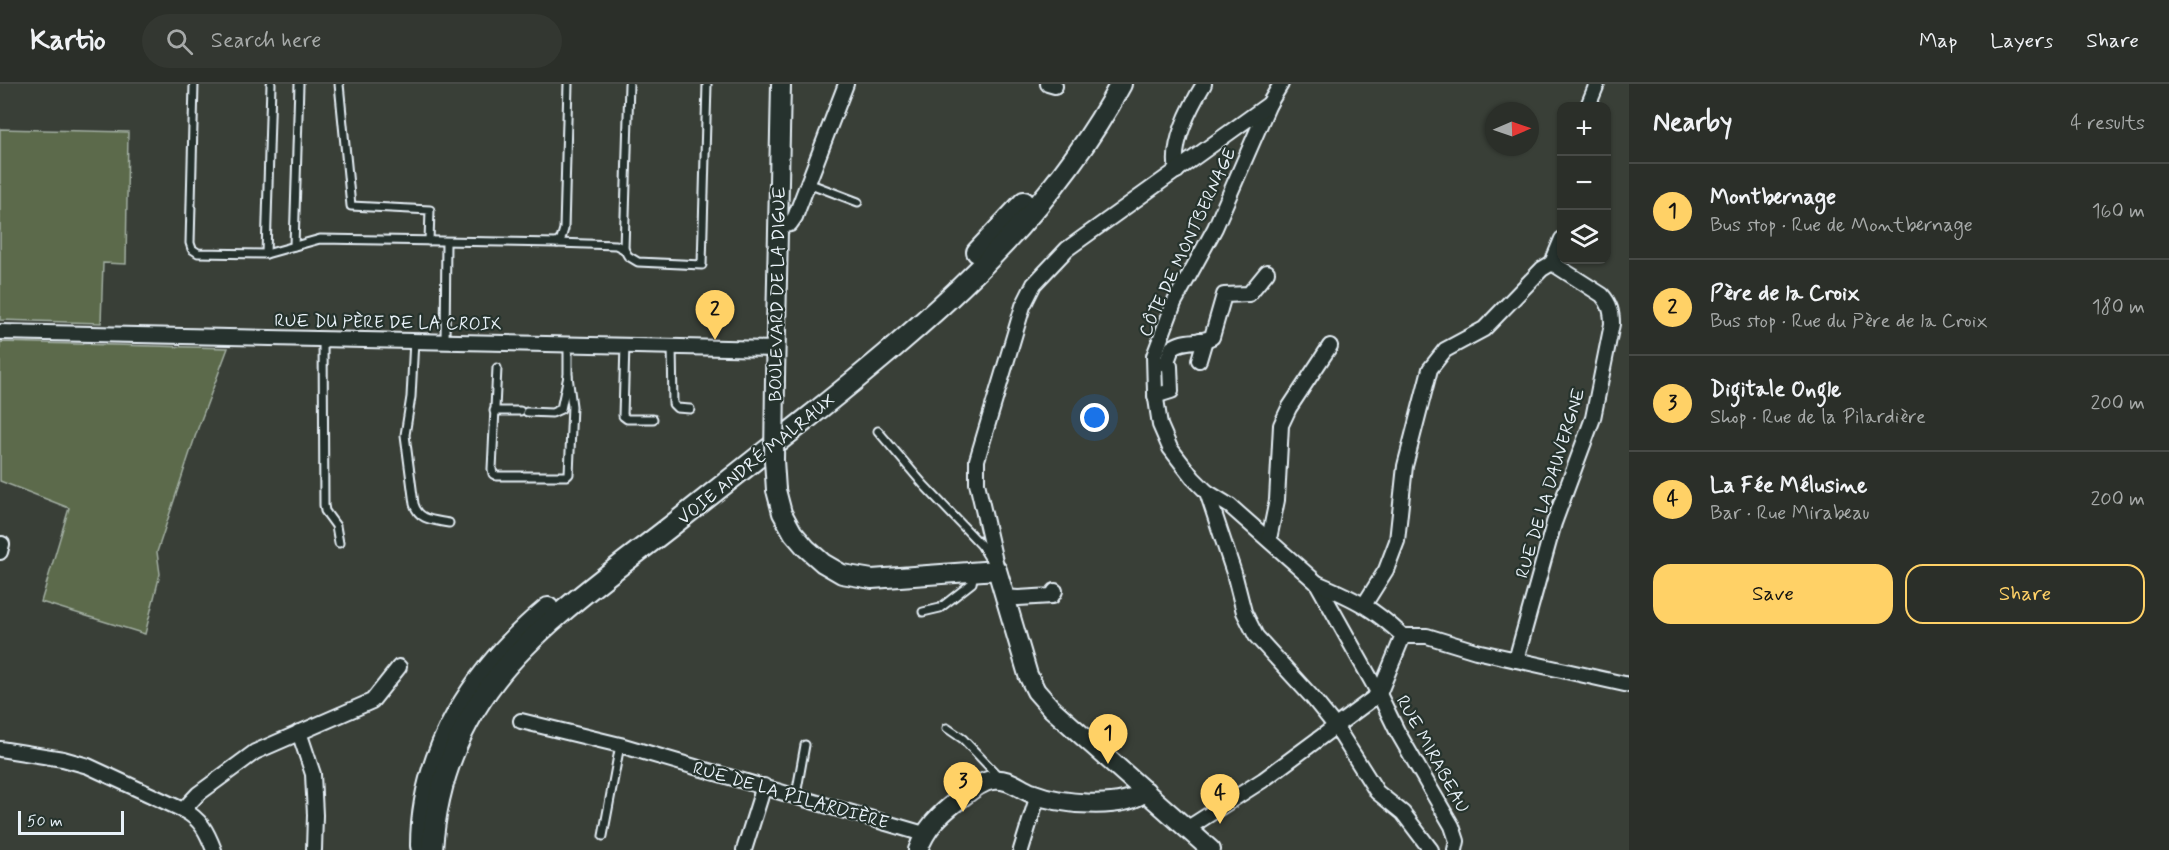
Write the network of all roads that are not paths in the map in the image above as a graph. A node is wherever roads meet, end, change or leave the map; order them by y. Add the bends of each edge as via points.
1 (194, 84) edge
2 (271, 84) edge
3 (299, 84) edge
4 (339, 84) edge
5 (568, 84) edge
6 (629, 84) edge
7 (707, 84) edge
8 (781, 84) edge
9 (846, 84) edge
10 (1107, 84) edge
11 (1121, 84) edge
12 (1204, 84) edge
13 (1281, 84) edge
14 (1598, 84) edge
15 (1130, 85) edge
16 (1590, 102) edge
17 (1269, 104) junction
18 (1101, 122) junction
19 (1177, 171) junction
20 (808, 183) junction
21 (858, 202) dead end
22 (778, 226) junction
23 (429, 241) junction
24 (446, 242) junction
25 (557, 243) junction
26 (294, 246) junction
27 (624, 249) junction
28 (1557, 251) edge
29 (266, 254) junction
30 (1552, 263) junction
31 (1267, 272) dead end
32 (0, 332) edge
33 (323, 338) junction
34 (1212, 339) junction
35 (414, 340) junction
36 (445, 341) junction
37 (568, 343) junction
38 (625, 344) junction
39 (672, 346) junction
40 (1330, 346) dead end
41 (775, 349) junction
42 (1199, 360) dead end
43 (497, 368) dead end
44 (568, 376) junction
45 (1155, 396) junction
46 (690, 409) dead end
47 (494, 411) junction
48 (653, 419) dead end
49 (878, 431) dead end
50 (1207, 492) junction
51 (449, 524) dead end
52 (1269, 538) junction
53 (339, 543) dead end
54 (975, 570) junction
55 (997, 570) junction
56 (1317, 583) junction
57 (1055, 595) dead end
58 (1005, 597) junction
59 (1364, 604) junction
60 (923, 612) dead end
61 (1403, 636) junction
62 (1516, 660) junction
63 (399, 667) dead end
64 (1629, 685) edge
65 (1379, 694) junction
66 (521, 721) dead end
67 (1336, 727) junction
68 (947, 728) dead end
69 (299, 732) junction
70 (620, 745) junction
71 (805, 746) dead end
72 (0, 749) edge
73 (1001, 780) junction
74 (764, 786) junction
75 (1146, 791) junction
76 (796, 795) junction
77 (1038, 795) junction
78 (183, 810) junction
79 (1188, 828) junction
80 (603, 836) dead end
81 (921, 842) edge
82 (214, 850) edge
83 (314, 850) edge
84 (421, 850) edge
85 (432, 850) edge
86 (744, 850) edge
87 (1021, 850) edge
88 (1211, 850) edge
89 (1431, 850) edge
90 (1455, 850) edge

1 - 29 lane via 192,249 198,253
2 - 29 lane
3 - 26 lane
4 - 23 lane via 351,206 430,210
5 - 25 lane via 564,229
6 - 27 lane
7 - 27 lane via 702,265 638,262
8 - 22 street, BOULEVARD DE LA DIGUE
9 - 20 street
10 - 84 main road, VOIE ANDRÉ MALRAUX via 1041,183 957,272 857,364 592,572 503,650 459,707 443,742 430,777 421,820
11 - 18 main road, VOIE ANDRÉ MALRAUX
12 - 19 street via 1178,145 1174,159
13 - 17 street
14 - 16 street
15 - 18 lane
17 - 19 street
17 - 45 street, CÔTE DE MONTBERNAGE via 1225,208 1174,303 1154,356
18 - 85 main road, VOIE ANDRÉ MALRAUX via 1016,231 920,324 601,581 511,660 461,733 444,776
19 - 55 street via 1066,249 1034,284 1023,306 977,460 977,483
20 - 21 lane
20 - 22 street via 793,221
22 - 41 street, BOULEVARD DE LA DIGUE
23 - 24 lane
23 - 26 lane via 320,239
24 - 25 lane
24 - 36 lane
25 - 27 lane via 616,245
26 - 29 lane
28 - 30 street
30 - 59 street via 1484,329 1445,350 1430,369 1405,466 1397,541 1386,570
30 - 62 street, RUE DE LA DAUVERGNE via 1602,295 1612,312 1612,324 1593,418 1554,523
31 - 34 street via 1249,294 1224,295
32 - 33 street, RUE DU PÈRE DE LA CROIX
33 - 35 street, RUE DU PÈRE DE LA CROIX
33 - 53 lane via 324,506 336,526
34 - 42 street via 1204,343
34 - 45 street via 1172,348 1166,364 1170,366 1171,391
35 - 36 street, RUE DU PÈRE DE LA CROIX
35 - 51 lane via 405,435 414,504 421,517
36 - 37 street, RUE DU PÈRE DE LA CROIX
37 - 38 street, RUE DU PÈRE DE LA CROIX
37 - 44 lane
38 - 39 street, RUE DU PÈRE DE LA CROIX
38 - 48 lane via 623,416
39 - 41 street, RUE DU PÈRE DE LA CROIX
39 - 46 lane via 673,404
40 - 52 street via 1281,424 1277,500
41 - 54 street, BOULEVARD DE LA DIGUE, bridge via 776,490 782,513 806,548 842,574 872,579
43 - 47 lane
44 - 47 lane via 561,409
44 - 47 lane via 572,413 567,476 494,474
45 - 50 street, CÔTE DE MONTBERNAGE via 1160,425 1170,448
49 - 55 lane via 981,546
50 - 52 street
50 - 67 street, CÔTE DE MONTBERNAGE via 1244,612 1256,636
52 - 56 street
54 - 55 street, BOULEVARD DE LA DIGUE
54 - 60 lane via 972,583 940,608
55 - 58 street
56 - 59 street
56 - 65 street
57 - 58 street
58 - 75 street via 1036,691
59 - 61 street
61 - 62 street via 1427,636
61 - 65 street
62 - 64 street
63 - 69 street via 372,701
65 - 67 street, RUE MIRABEAU
65 - 90 street, RUE MIRABEAU via 1456,833
66 - 70 street, RUE DE LA PILARDIÈRE
67 - 79 street, RUE MIRABEAU
67 - 89 street, CÔTE DE MONTBERNAGE via 1377,792 1403,813
68 - 73 lane via 963,739
69 - 78 street via 255,752 198,794
69 - 83 street via 314,774
70 - 74 street, RUE DE LA PILARDIÈRE
70 - 80 lane
71 - 76 lane
72 - 78 street via 88,766
73 - 77 street
73 - 81 street, RUE DE LA PILARDIÈRE via 978,785 940,814
74 - 76 street, RUE DE LA PILARDIÈRE
74 - 86 street
75 - 77 street via 1130,801 1099,804
75 - 79 street
76 - 81 street, RUE DE LA PILARDIÈRE
77 - 87 street
78 - 82 street via 202,824
79 - 88 street

